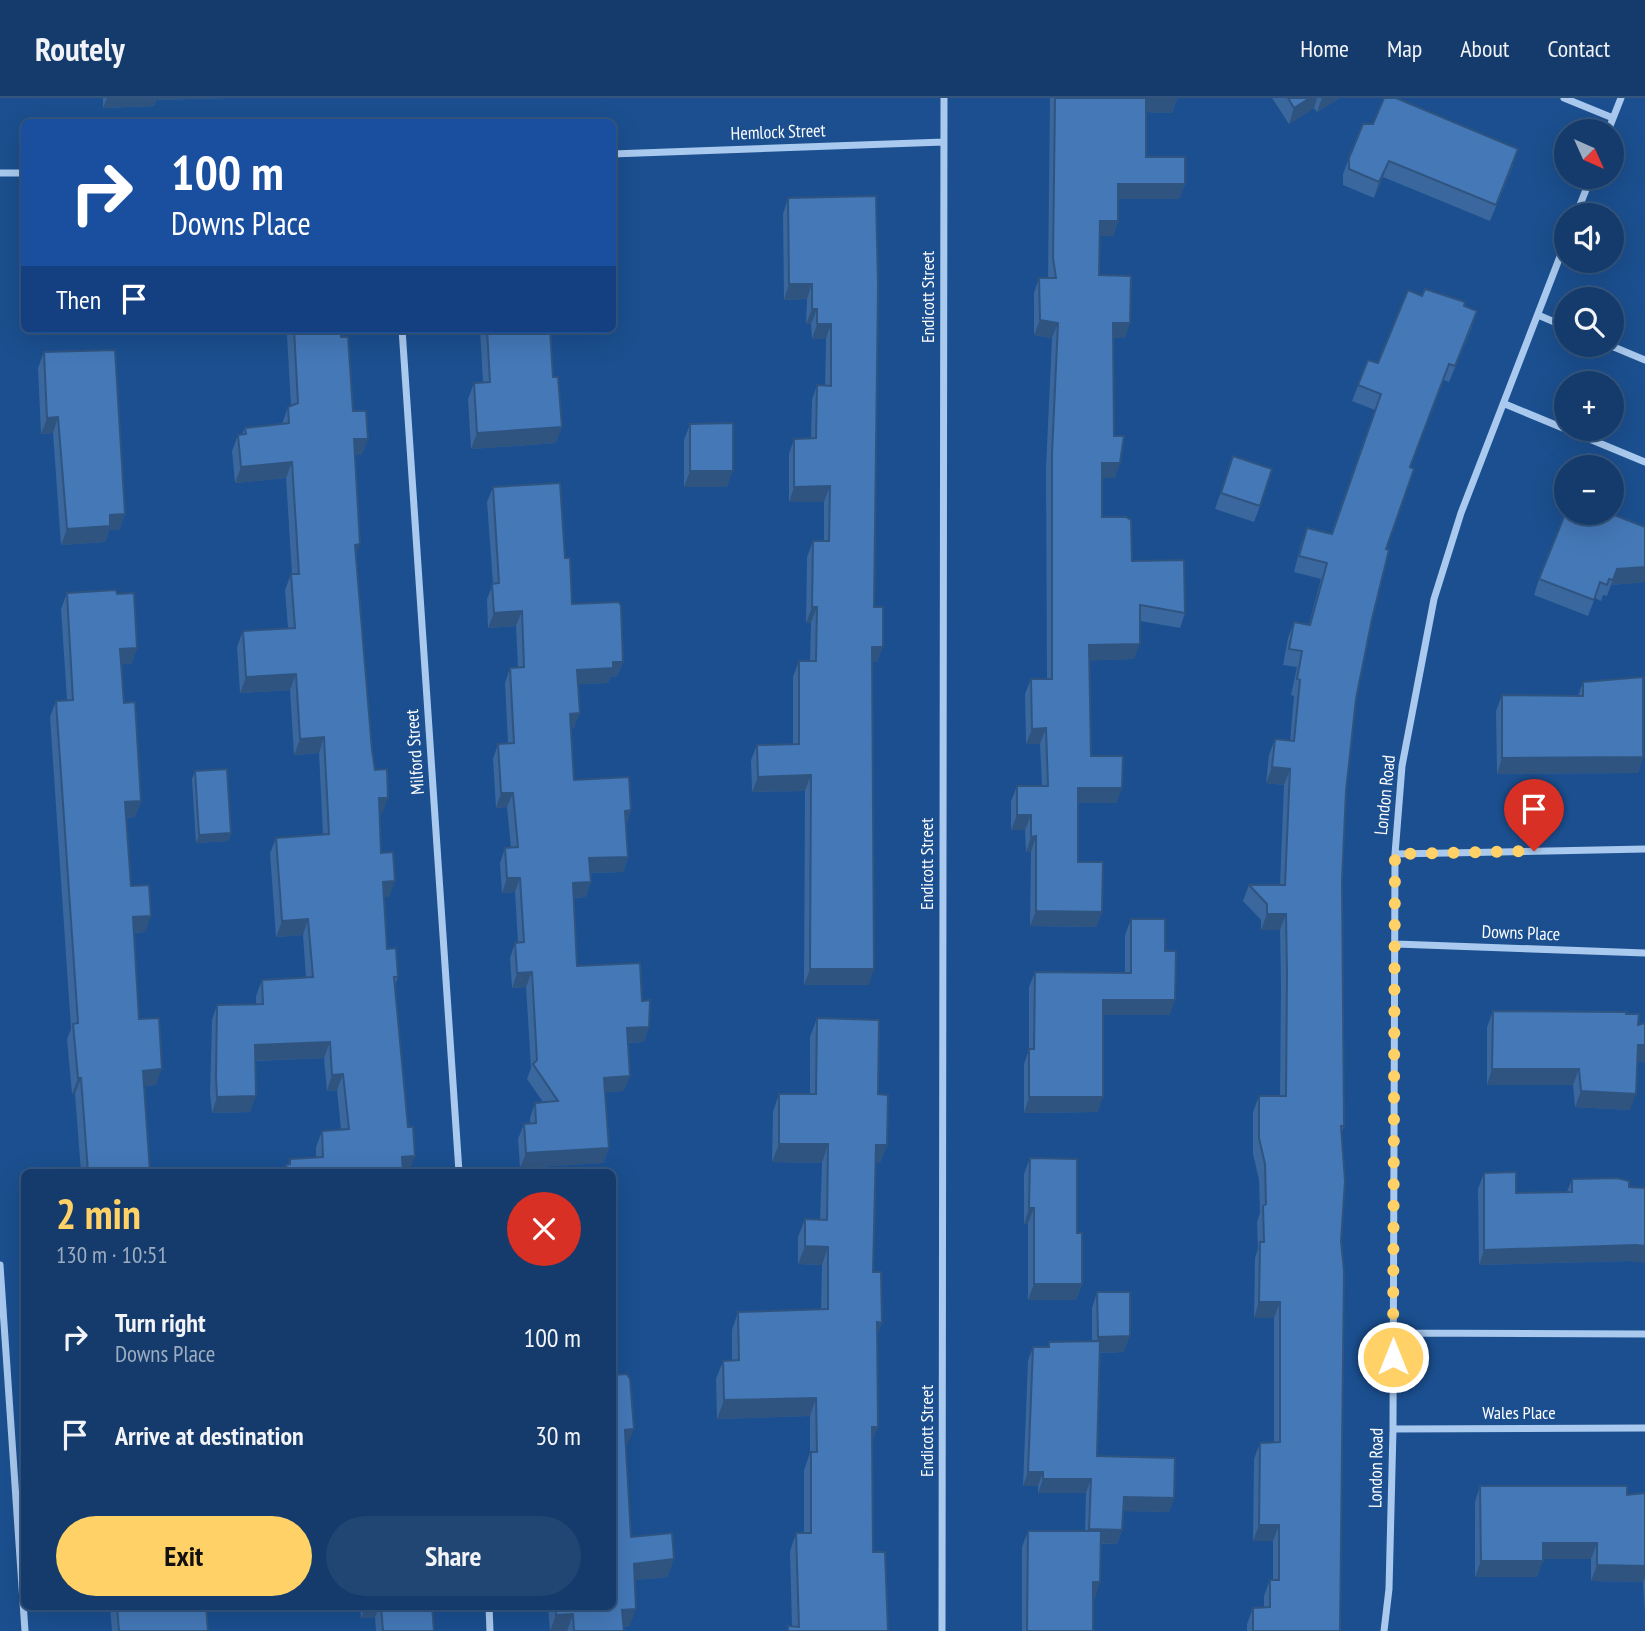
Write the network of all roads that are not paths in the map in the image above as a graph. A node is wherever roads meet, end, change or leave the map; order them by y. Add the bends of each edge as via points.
1 (944, 98) edge
2 (1564, 98) edge
3 (1621, 98) edge
4 (1613, 118) joint
5 (944, 142) junction
6 (616, 154) edge
7 (0, 173) edge
8 (21, 173) edge
9 (1554, 273) edge
10 (1538, 315) junction
11 (1554, 322) edge
12 (402, 333) edge
13 (1624, 351) edge
14 (1645, 360) edge
15 (1505, 404) junction
16 (1645, 462) edge
17 (1645, 849) edge
18 (1395, 854) junction
19 (1396, 944) junction
20 (1645, 953) edge
21 (459, 1169) edge
22 (0, 1265) edge
23 (1393, 1334) junction
24 (1645, 1334) edge
25 (1645, 1428) edge
26 (1393, 1429) junction
27 (21, 1572) edge
28 (24, 1610) edge
29 (489, 1610) edge
30 (25, 1631) edge
31 (491, 1631) edge
32 (942, 1631) edge
33 (1384, 1631) edge

1 - 5 street, Endicott Street
2 - 4 street
3 - 4 street
5 - 6 street, Hemlock Street
5 - 32 street, Endicott Street
7 - 8 street
9 - 10 street, London Road
10 - 11 street
10 - 15 street, London Road
12 - 21 street, Milford Street
13 - 14 street
15 - 16 street
15 - 18 street, London Road via 1461,513 1434,599 1402,766
17 - 18 street
18 - 19 street, London Road
19 - 20 street, Downs Place
19 - 23 street, London Road
22 - 27 street
23 - 24 street
23 - 26 street, London Road
25 - 26 street, Wales Place
26 - 33 street, London Road
28 - 30 street
29 - 31 street

